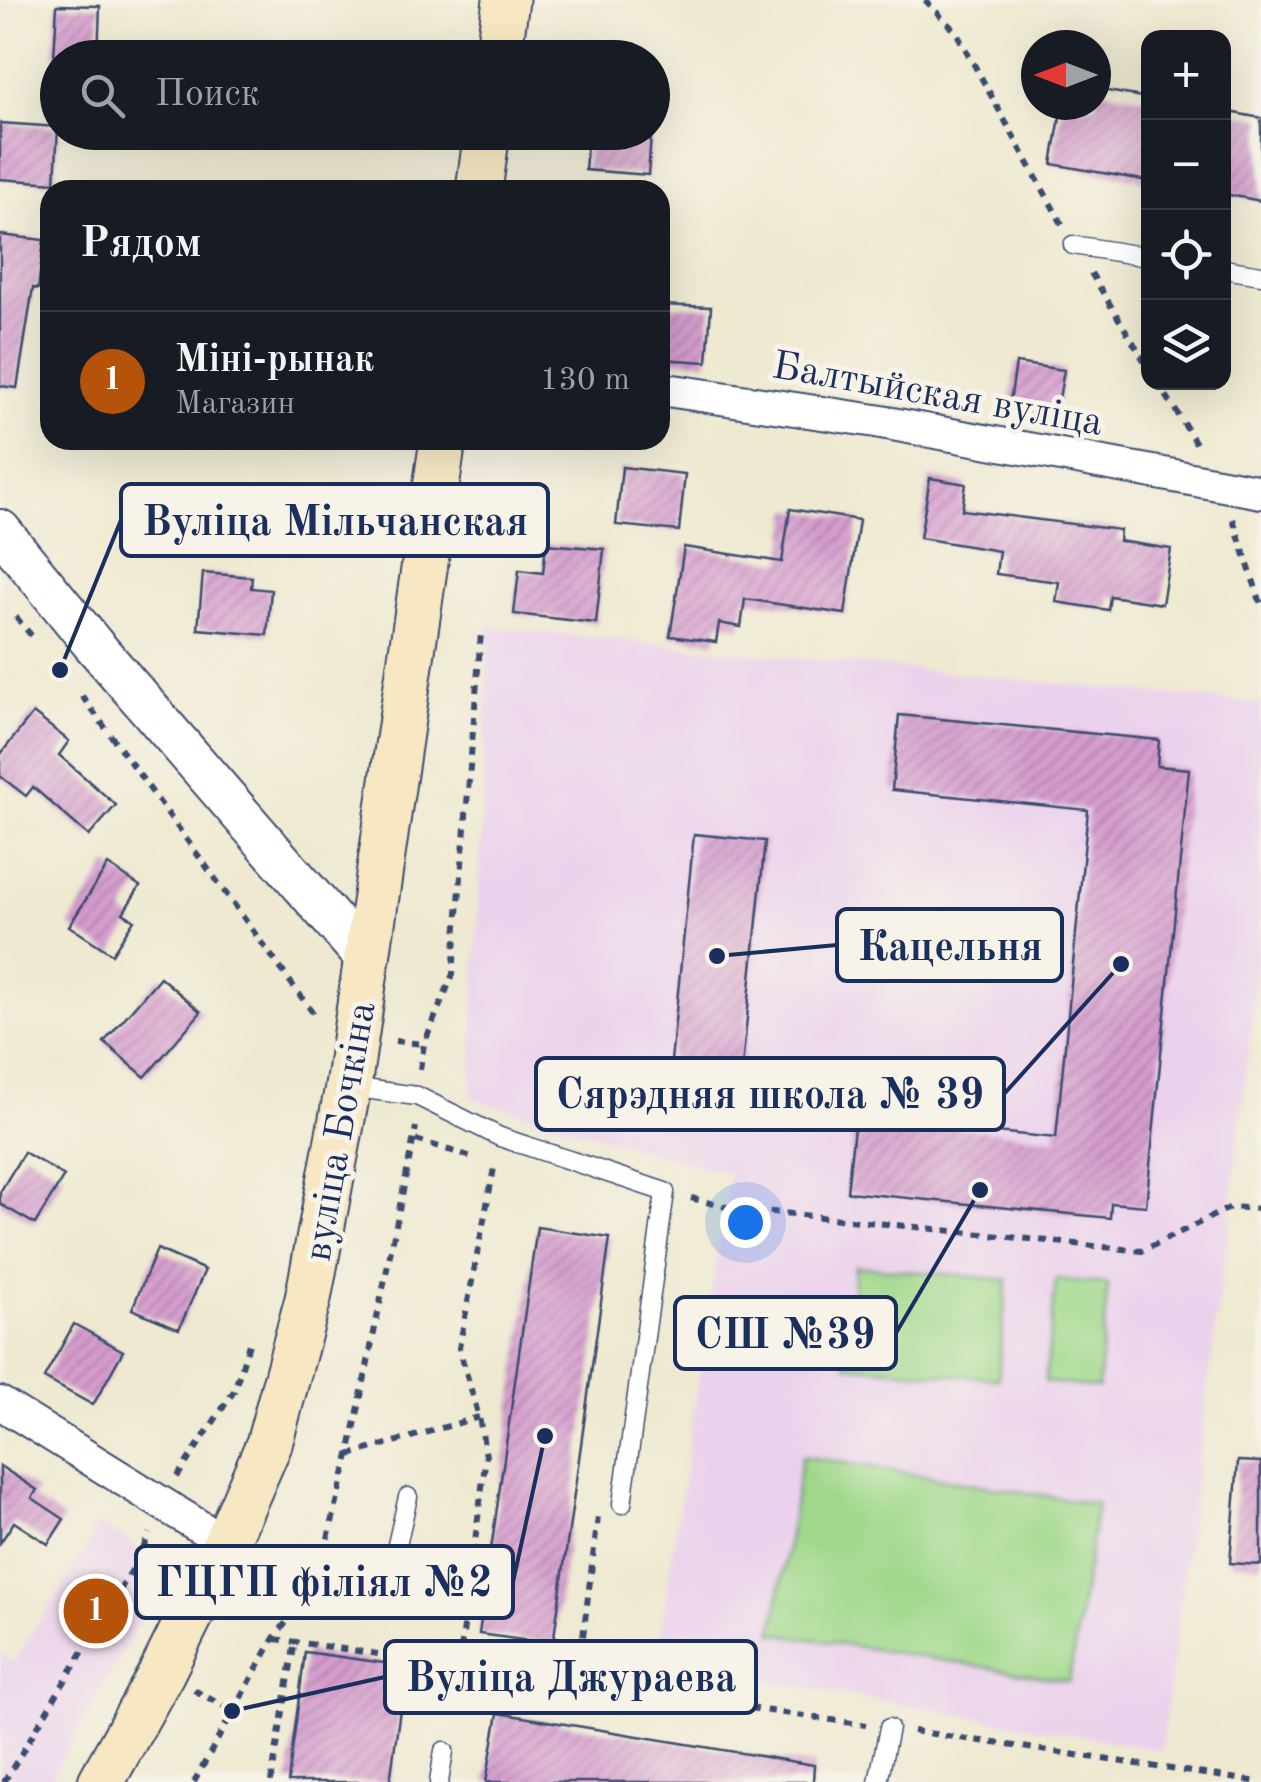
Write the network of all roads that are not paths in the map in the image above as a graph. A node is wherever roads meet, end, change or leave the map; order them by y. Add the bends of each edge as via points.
1 (506, 0) edge
2 (500, 40) edge
3 (485, 150) edge
4 (480, 180) edge
5 (1073, 244) road end
6 (1141, 256) edge
7 (1231, 270) edge
8 (1261, 275) edge
9 (670, 391) edge
10 (442, 450) edge
11 (1261, 492) edge
12 (0, 530) edge
13 (367, 960) junction
14 (348, 1087) junction
15 (0, 1403) edge
16 (408, 1497) dead end
17 (622, 1504) dead end
18 (226, 1543) junction
19 (889, 1728) road end
20 (444, 1751) dead end
21 (100, 1782) edge
22 (439, 1782) edge
23 (878, 1782) edge

1 - 2 main road
3 - 4 main road
5 - 6 lane
7 - 8 lane
9 - 11 street, Балтыйская вуліца via 876,421
10 - 13 main road, вуліца Бочкіна
12 - 13 street
13 - 14 main road, вуліца Бочкіна
14 - 17 lane via 417,1096 500,1138 664,1192
14 - 18 main road, вуліца Бочкіна via 308,1299 270,1444
15 - 18 street
16 - 18 lane via 390,1575 318,1581
18 - 21 main road, вуліца Бочкіна
19 - 23 lane
20 - 22 lane

